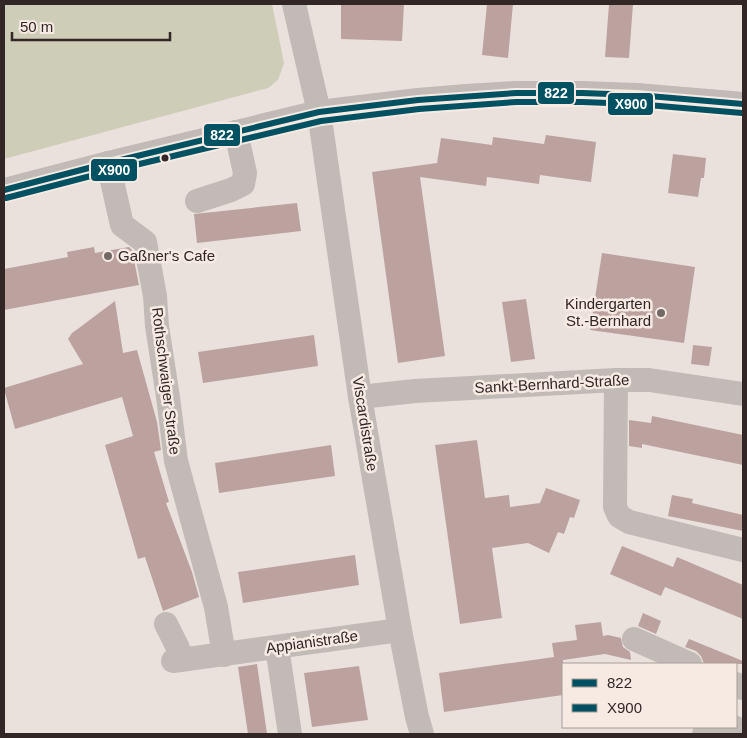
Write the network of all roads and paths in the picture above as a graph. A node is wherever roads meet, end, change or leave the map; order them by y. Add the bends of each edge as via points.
1 (294, 4) edge
2 (743, 104) edge
3 (319, 112) junction
4 (236, 132) junction
5 (108, 163) junction
6 (4, 190) edge
7 (197, 201) dead end
8 (616, 380) junction
9 (743, 394) edge
10 (360, 397) junction
11 (743, 550) edge
12 (166, 624) dead end
13 (400, 630) junction
14 (634, 639) dead end
15 (277, 647) junction
16 (224, 655) junction
17 (688, 663) edge
18 (731, 728) edge
19 (290, 734) edge
20 (422, 734) edge
21 (704, 734) edge

1 - 3 street, Viscardistraße
2 - 3 street via 637,94 516,93
3 - 4 street
3 - 10 street, Viscardistraße
4 - 5 street
4 - 7 street via 245,173 243,184
5 - 6 street
5 - 16 street, Rothschwaiger Straße via 114,226 144,242 155,296 156,326 176,462 216,607
8 - 9 street, Sankt-Bernhard-Straße via 649,380
8 - 10 street, Sankt-Bernhard-Straße
8 - 11 street via 615,507 619,516 629,522
10 - 13 street, Viscardistraße
12 - 16 street, Appianistraße via 178,648 177,661
13 - 15 street, Appianistraße
13 - 20 street, Viscardistraße
14 - 17 street
15 - 16 street, Appianistraße
15 - 19 street
18 - 21 street

